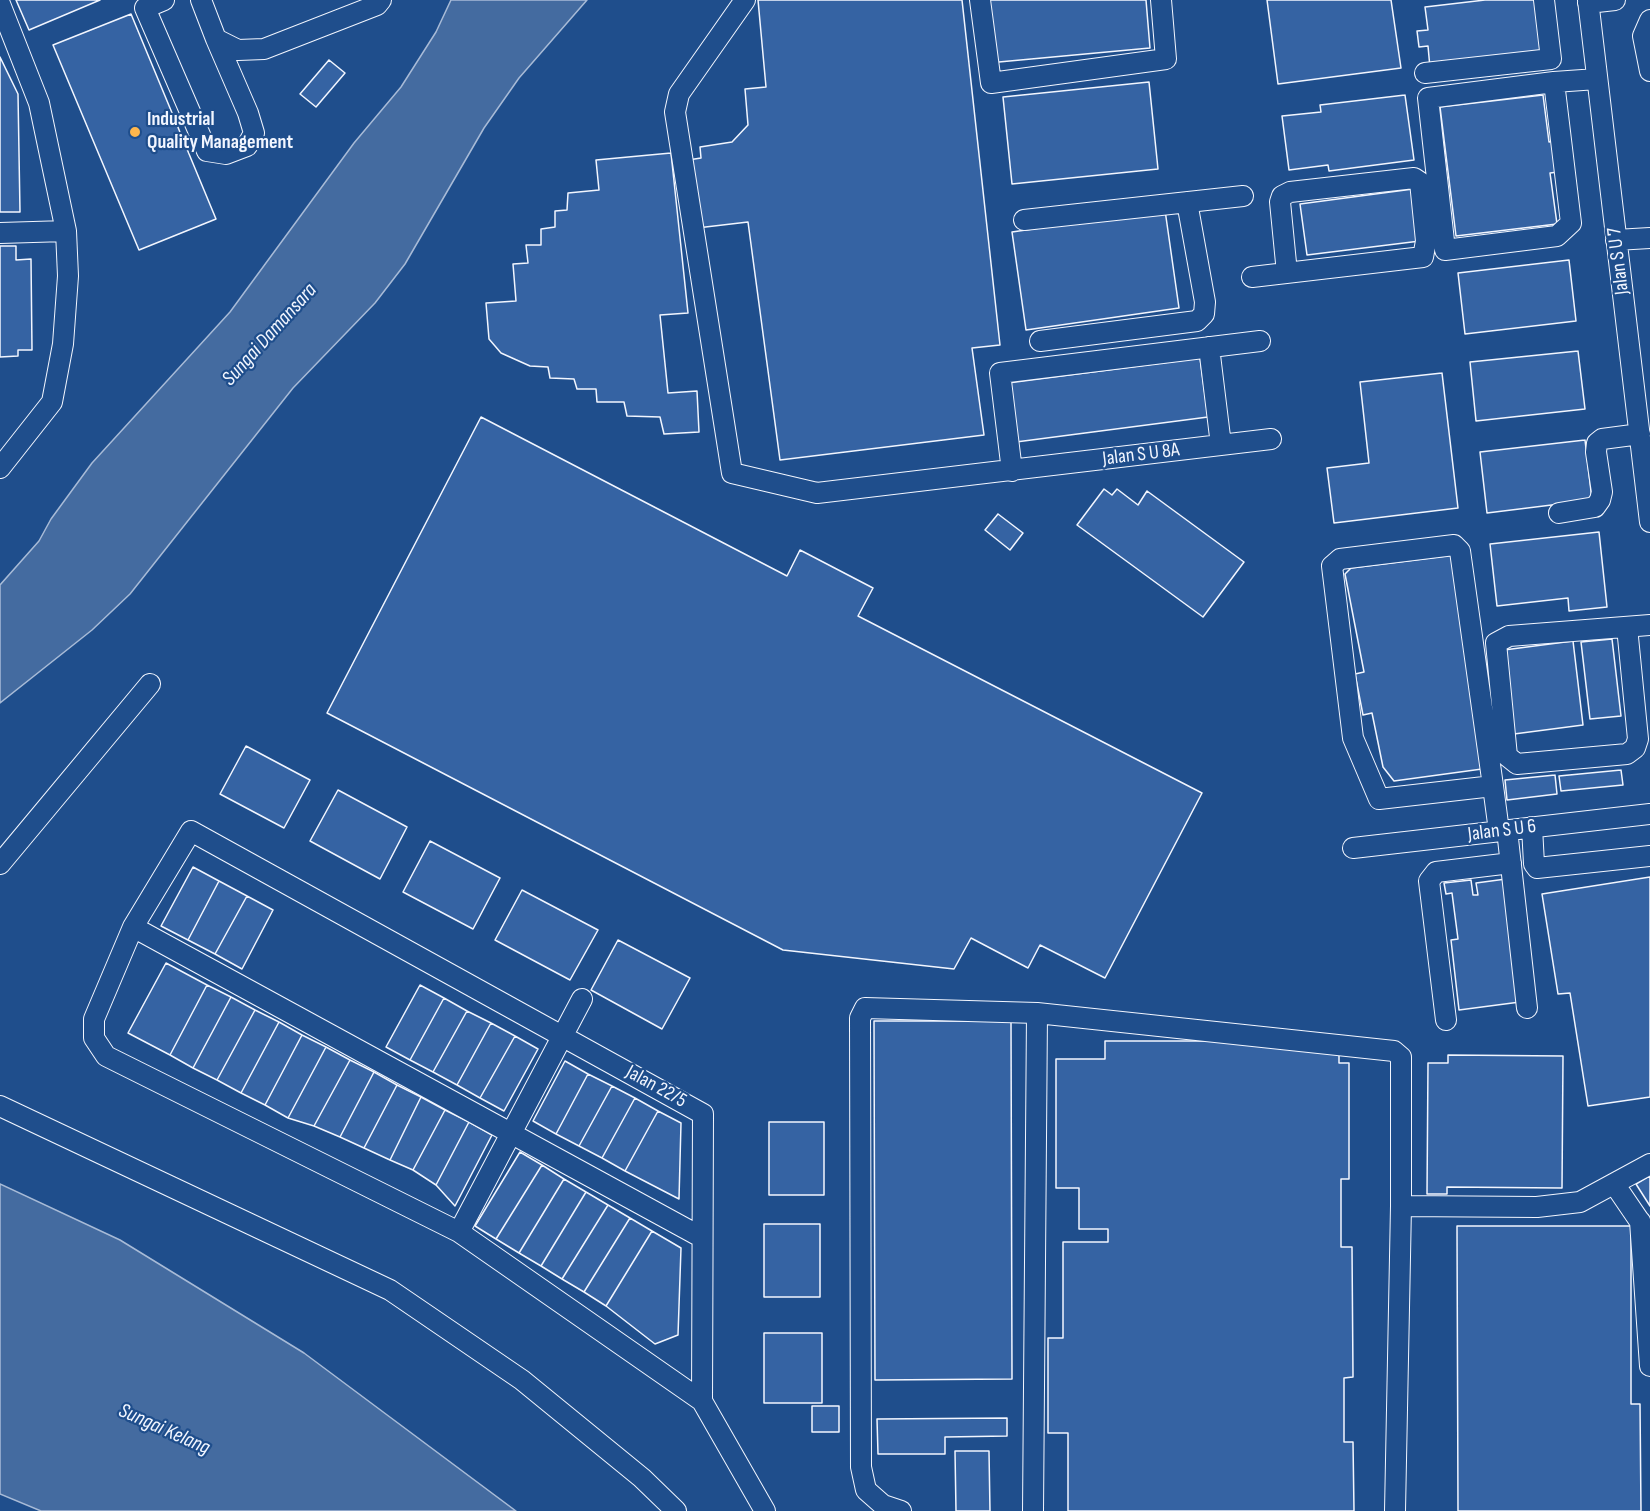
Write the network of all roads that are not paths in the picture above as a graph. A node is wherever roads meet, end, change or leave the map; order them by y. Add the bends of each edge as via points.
1 (164, 0) edge
2 (201, 0) edge
3 (381, 0) edge
4 (745, 0) edge
5 (980, 0) edge
6 (1161, 0) edge
7 (1544, 0) edge
8 (1615, 0) edge
9 (1588, 1) edge
10 (0, 4) edge
11 (1650, 20) edge
12 (216, 39) junction
13 (1650, 71) edge
14 (1425, 74) dead end
15 (1597, 79) junction
16 (1554, 82) junction
17 (1243, 196) dead end
18 (1187, 202) junction
19 (1024, 220) dead end
20 (66, 231) junction
21 (0, 233) edge
22 (1650, 238) edge
23 (1616, 240) junction
24 (1287, 273) junction
25 (1252, 277) dead end
26 (1040, 341) dead end
27 (1260, 341) dead end
28 (1209, 347) junction
29 (1642, 395) edge
30 (1640, 434) junction
31 (1271, 439) dead end
32 (1221, 445) junction
33 (0, 468) edge
34 (1012, 471) junction
35 (1559, 513) dead end
36 (1650, 522) edge
37 (1650, 625) edge
38 (1627, 627) junction
39 (150, 684) dead end
40 (1493, 786) junction
41 (1650, 814) edge
42 (1532, 827) junction
43 (1503, 830) junction
44 (1353, 848) dead end
45 (1650, 856) edge
46 (0, 864) edge
47 (1511, 864) junction
48 (133, 927) junction
49 (582, 999) dead end
50 (1527, 1008) dead end
51 (1037, 1013) junction
52 (1446, 1020) dead end
53 (564, 1037) junction
54 (0, 1106) edge
55 (512, 1134) junction
56 (1650, 1164) edge
57 (1615, 1185) junction
58 (1401, 1206) junction
59 (1645, 1229) edge
60 (459, 1232) junction
61 (701, 1237) junction
62 (1650, 1366) edge
63 (702, 1401) junction
64 (676, 1511) edge
65 (765, 1511) edge
66 (900, 1511) edge
67 (1033, 1511) edge
68 (1395, 1511) edge

1 - 12 street via 145,8 207,151 226,154 247,146 254,133
2 - 12 street
3 - 12 street via 377,5 264,49 238,51
4 - 34 street, Jalan S U 8A via 679,94 675,112 732,473 817,493
5 - 6 street via 991,83 1166,59
7 - 14 street via 1551,59
8 - 9 street
9 - 15 street, Jalan S U 7
10 - 20 street via 39,103
11 - 13 street via 1643,36
15 - 16 street
15 - 23 street, Jalan S U 7
16 - 16 street via 1570,223 1557,236 1445,250 1428,98
17 - 18 street
18 - 19 street
18 - 26 street via 1205,302 1204,314 1197,321
20 - 21 street
20 - 33 street via 68,276 63,344 52,402
22 - 23 street
23 - 29 street, Jalan S U 7
24 - 24 street via 1282,196 1414,177 1420,182 1426,241 1423,257
24 - 25 street
27 - 28 street
28 - 32 street
28 - 34 street via 1000,373
29 - 30 street, Jalan S U 7
30 - 35 street via 1597,443 1600,500 1595,507
30 - 36 street, Jalan S U 7
31 - 32 street, Jalan S U 8A
32 - 34 street, Jalan S U 8A
37 - 38 street
38 - 38 street via 1638,739 1635,748 1627,754 1516,764 1508,756 1496,644 1509,636
39 - 46 street
40 - 40 street via 1460,551 1454,545 1340,559 1332,566 1353,738 1379,799
40 - 43 street
41 - 42 street, Jalan S U 6
42 - 43 street, Jalan S U 6
42 - 45 street via 1537,868
43 - 44 street, Jalan S U 6
43 - 47 street
47 - 50 street
47 - 52 street via 1436,872 1430,881
48 - 53 street, Jalan 22/5 via 191,831
48 - 55 street
48 - 60 street via 94,1019 94,1038 106,1056
49 - 53 street
51 - 58 street via 1399,1053
51 - 66 street via 865,1008 860,1018 861,1467 866,1490 883,1505
51 - 67 street
53 - 55 street
53 - 61 street, Jalan 22/5 via 703,1114
54 - 64 street via 390,1290 522,1380 642,1478
55 - 60 street
55 - 61 street
56 - 57 street
57 - 58 street via 1580,1202 1537,1207
57 - 59 street
58 - 68 street
59 - 62 street
60 - 63 street
61 - 63 street, Jalan 22/5
63 - 65 street, Jalan 22/5

